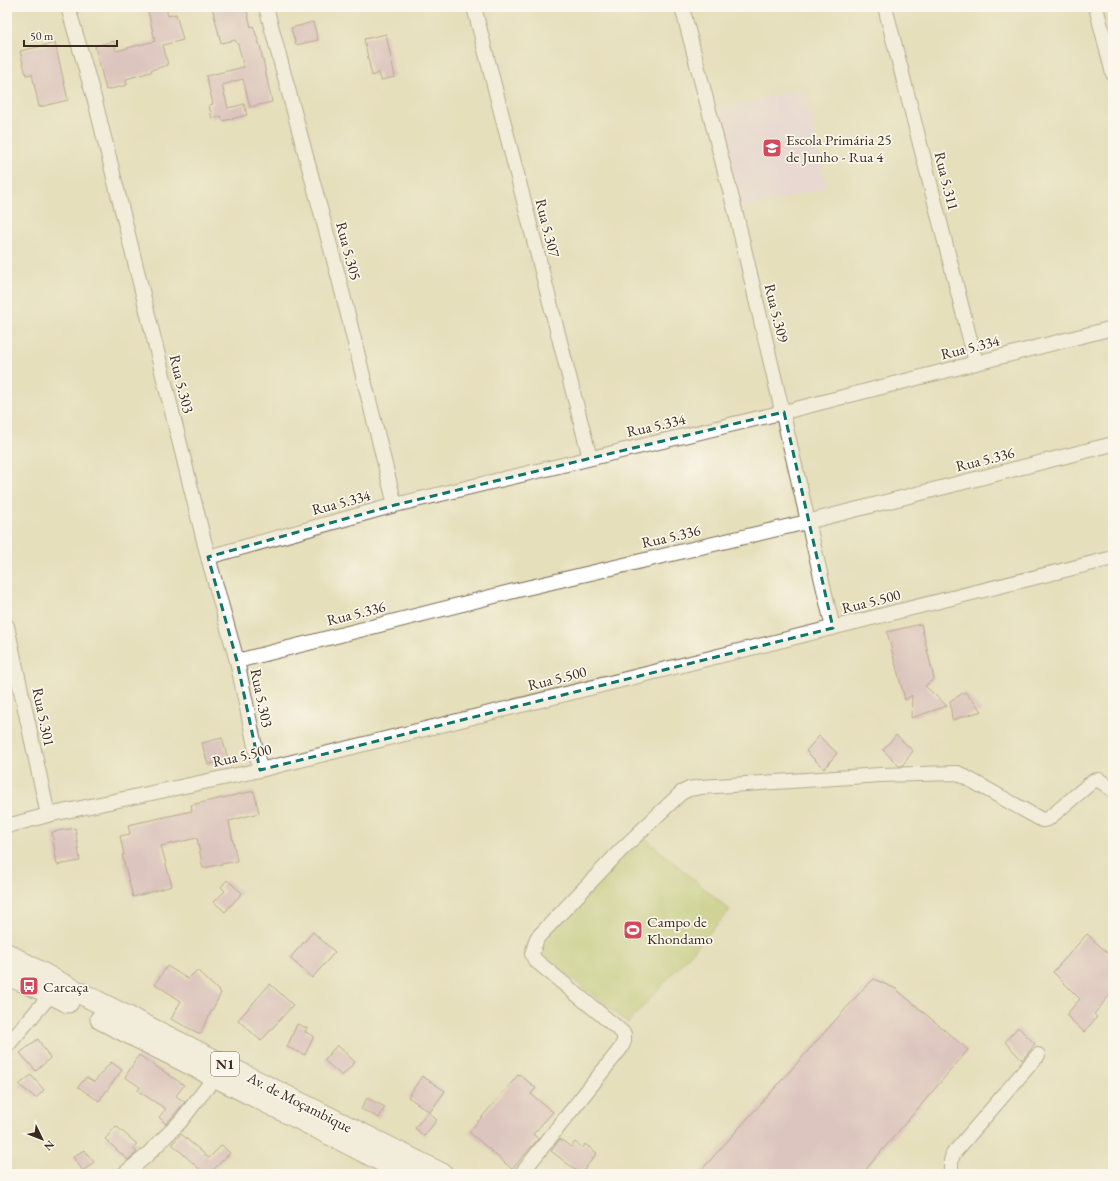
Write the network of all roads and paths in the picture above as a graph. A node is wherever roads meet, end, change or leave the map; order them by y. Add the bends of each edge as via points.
1 (68, 7) edge
2 (266, 7) edge
3 (474, 7) edge
4 (682, 7) edge
5 (885, 7) edge
6 (1096, 7) edge
7 (1113, 74) edge
8 (1113, 328) edge
9 (976, 363) junction
10 (784, 412) junction
11 (1113, 444) edge
12 (590, 458) junction
13 (395, 505) junction
14 (807, 522) junction
15 (208, 557) junction
16 (1113, 558) edge
17 (7, 626) edge
18 (833, 628) junction
19 (237, 661) junction
20 (260, 770) junction
21 (1113, 790) edge
22 (48, 815) junction
23 (7, 826) edge
24 (7, 954) edge
25 (7, 974) edge
26 (52, 993) junction
27 (7, 1046) edge
28 (1038, 1055) dead end
29 (215, 1077) junction
30 (393, 1171) edge
31 (124, 1174) edge
32 (442, 1174) edge
33 (521, 1174) edge
34 (951, 1174) edge

1 - 15 street, Rua 5.303 via 95,101
2 - 13 street, Rua 5.305
3 - 12 street, Rua 5.307
4 - 10 street, Rua 5.309
5 - 9 street, Rua 5.311
6 - 7 street
8 - 9 street, Rua 5.334
9 - 10 street, Rua 5.334
10 - 12 street, Rua 5.334
10 - 14 street, Rua 5.309
11 - 14 street, Rua 5.336
12 - 13 street, Rua 5.334
13 - 15 street, Rua 5.334
14 - 18 street, Rua 5.309
14 - 19 street, Rua 5.336 via 518,590
15 - 19 street, Rua 5.303
16 - 18 street, Rua 5.500
17 - 22 street, Rua 5.301
18 - 20 street, Rua 5.500
19 - 20 street, Rua 5.303
20 - 22 street, Rua 5.500
21 - 33 street via 1099,780 1092,781 1048,819 1042,820 958,774 880,775 700,787 681,794 621,850 537,938 532,954 535,960 624,1034 624,1041
22 - 23 street, Rua 5.500
24 - 32 highway, Av. de Moçambique / N1
25 - 26 highway, Av. de Moçambique / N1 via 29,986
26 - 27 street
26 - 29 highway, Av. de Moçambique / N1
28 - 34 street via 954,1154
29 - 30 highway, Av. de Moçambique / N1 via 284,1110
29 - 31 street via 180,1122

